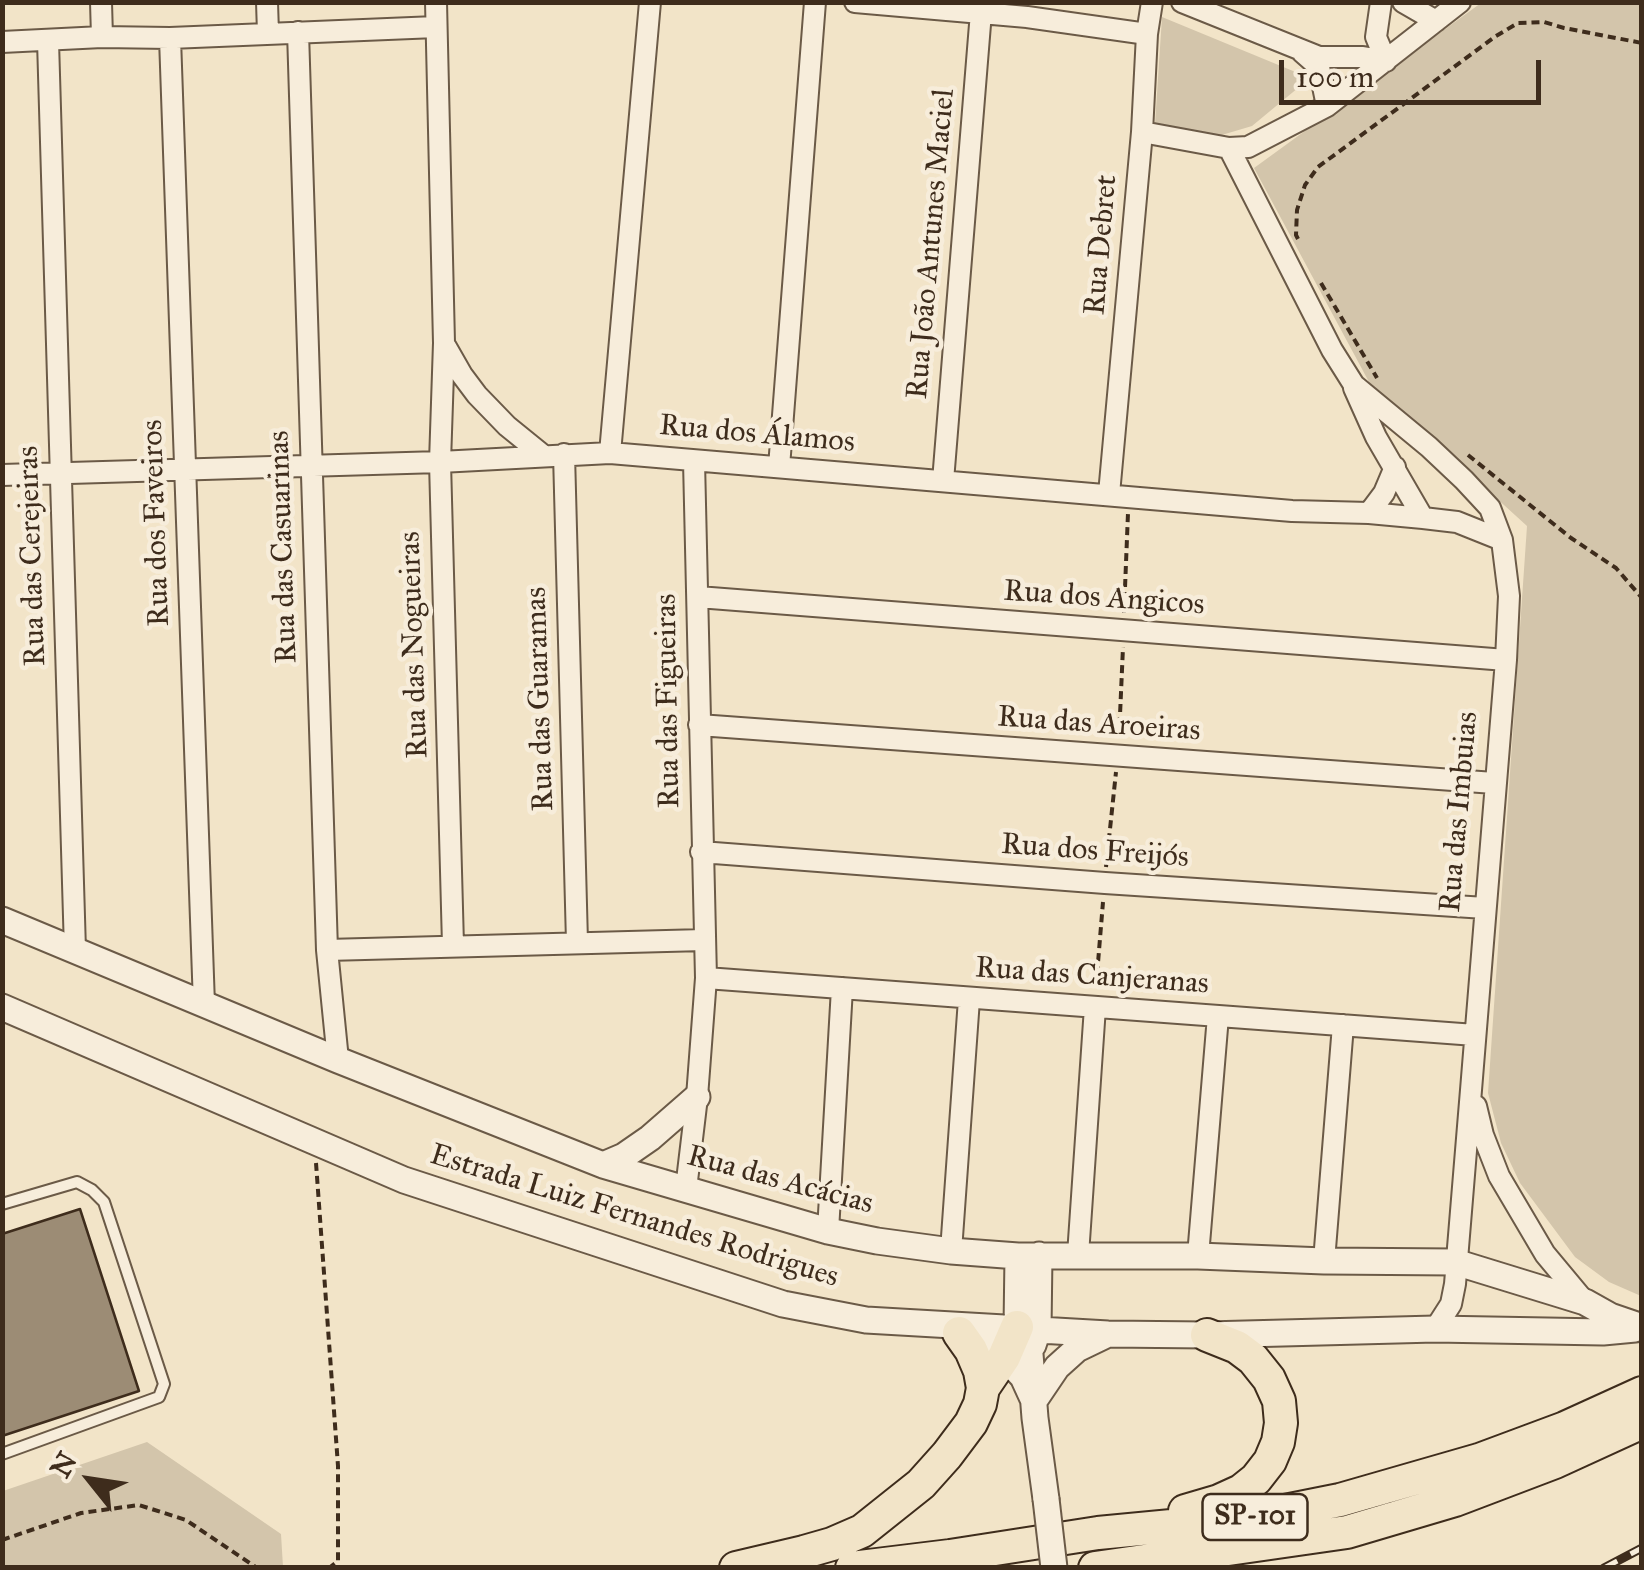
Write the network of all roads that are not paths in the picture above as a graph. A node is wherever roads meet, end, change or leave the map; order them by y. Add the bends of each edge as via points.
1 (101, 2) edge
2 (267, 2) edge
3 (436, 2) edge
4 (650, 2) edge
5 (815, 2) edge
6 (855, 2) edge
7 (1152, 2) edge
8 (1182, 2) edge
9 (1381, 2) edge
10 (1403, 2) edge
11 (1460, 2) edge
12 (1029, 10) edge
13 (981, 12) junction
14 (1436, 21) junction
15 (436, 28) junction
16 (298, 32) junction
17 (268, 33) junction
18 (1146, 34) junction
19 (102, 38) junction
20 (170, 38) junction
21 (48, 40) junction
22 (2, 42) edge
23 (1300, 51) junction
24 (1386, 61) junction
25 (1326, 106) junction
26 (1142, 132) junction
27 (1228, 148) junction
28 (444, 343) junction
29 (1354, 386) junction
30 (610, 453) junction
31 (554, 455) junction
32 (694, 461) junction
33 (440, 462) junction
34 (312, 466) junction
35 (779, 466) junction
36 (1394, 467) junction
37 (186, 470) junction
38 (60, 472) junction
39 (2, 475) edge
40 (942, 481) junction
41 (1109, 494) junction
42 (1369, 513) junction
43 (1423, 518) junction
44 (1502, 540) junction
45 (698, 597) junction
46 (1506, 660) junction
47 (700, 726) junction
48 (1494, 783) junction
49 (701, 852) junction
50 (1485, 908) junction
51 (2, 920) edge
52 (704, 940) junction
53 (578, 942) junction
54 (453, 945) junction
55 (76, 950) junction
56 (326, 950) junction
57 (706, 978) junction
58 (842, 988) junction
59 (969, 999) junction
60 (204, 1005) junction
61 (1095, 1006) junction
62 (2, 1007) edge
63 (1218, 1016) junction
64 (1343, 1025) junction
65 (1475, 1035) junction
66 (338, 1060) junction
67 (1471, 1090) junction
68 (697, 1098) junction
69 (603, 1165) junction
70 (686, 1189) junction
71 (2, 1204) edge
72 (828, 1231) junction
73 (951, 1251) junction
74 (1078, 1255) junction
75 (1028, 1256) junction
76 (1198, 1256) junction
77 (1324, 1261) junction
78 (1455, 1262) junction
79 (1585, 1302) junction
80 (1642, 1328) edge
81 (946, 1329) junction
82 (1435, 1329) junction
83 (1108, 1334) junction
84 (1207, 1336) junction
85 (1022, 1342) junction
86 (983, 1388) junction
87 (1642, 1394) edge
88 (1034, 1401) junction
89 (1642, 1422) edge
90 (2, 1454) edge
91 (1098, 1533) junction
92 (736, 1568) edge
93 (852, 1568) edge
94 (1054, 1568) edge
95 (1095, 1568) edge

1 - 19 street
2 - 17 street
3 - 15 street, Rua das Nogueiras
4 - 30 street
5 - 35 street
6 - 13 street
7 - 18 street, Rua Debret
8 - 23 street
9 - 24 street via 1376,37
10 - 14 street
11 - 14 street
12 - 13 street
12 - 18 street
13 - 40 street, Rua João Antunes Maciel
14 - 24 street
15 - 16 street
15 - 28 street, Rua das Nogueiras
16 - 17 street
16 - 34 street, Rua das Casuarinas
17 - 20 street
18 - 26 street, Rua Debret
19 - 20 street
19 - 21 street
20 - 37 street, Rua dos Faveiros
21 - 22 street
21 - 38 street, Rua das Cerejeiras
23 - 24 street
23 - 25 street via 1319,67
24 - 25 street
25 - 27 street via 1248,147
26 - 27 street
26 - 41 street, Rua Debret
27 - 29 street
28 - 31 street via 477,395 508,426
28 - 33 street, Rua das Nogueiras
29 - 36 street
29 - 44 street via 1464,480 1490,508
30 - 31 street, Rua dos Álamos
30 - 32 street, Rua dos Álamos
31 - 33 street, Rua dos Álamos
31 - 53 street, Rua das Guaramas
32 - 35 street, Rua dos Álamos
32 - 45 street, Rua das Figueiras
33 - 34 street, Rua dos Álamos
33 - 54 street, Rua das Nogueiras
34 - 37 street, Rua dos Álamos
34 - 56 street, Rua das Casuarinas
35 - 40 street, Rua dos Álamos
36 - 42 street
36 - 43 street
37 - 38 street, Rua dos Álamos
37 - 60 street, Rua dos Faveiros
38 - 39 street, Rua dos Álamos
38 - 55 street, Rua das Cerejeiras
40 - 41 street, Rua dos Álamos
41 - 42 street, Rua dos Álamos
42 - 43 street, Rua dos Álamos
43 - 44 street, Rua dos Álamos via 1457,522
44 - 46 street, Rua das Imbuias via 1509,596
45 - 46 street, Rua dos Angicos
45 - 47 street, Rua das Figueiras
46 - 48 street, Rua das Imbuias
47 - 48 street, Rua das Aroeiras
47 - 49 street, Rua das Figueiras
48 - 50 street, Rua das Imbuias
49 - 50 street, Rua dos Freijós
49 - 52 street, Rua das Figueiras
50 - 65 street, Rua das Imbuias
51 - 55 street, Rua das Acácias
52 - 53 street
52 - 57 street, Rua das Figueiras
53 - 54 street
54 - 56 street
55 - 60 street, Rua das Acácias
56 - 66 street, Rua das Casuarinas
57 - 58 street, Rua das Canjeranas
57 - 68 street, Rua das Figueiras
58 - 59 street, Rua das Canjeranas
58 - 72 street
59 - 61 street, Rua das Canjeranas
59 - 73 street
60 - 66 street, Rua das Acácias
61 - 63 street, Rua das Canjeranas
61 - 74 street
62 - 81 street, Estrada Luiz Fernandes Rodrigues via 420,1186 784,1304
63 - 64 street, Rua das Canjeranas
63 - 76 street
64 - 65 street, Rua das Canjeranas
64 - 77 street
65 - 67 street, Rua das Imbuias
66 - 69 street, Rua das Acácias
67 - 78 street, Rua das Imbuias
67 - 79 street, Rua das Imbuias via 1499,1176 1545,1254
68 - 69 street via 650,1138
68 - 70 street, Rua das Figueiras
69 - 70 street, Rua das Acácias
70 - 72 street, Rua das Acácias
71 - 90 lane via 77,1182 104,1202 164,1384 159,1397
72 - 73 street, Rua das Acácias
73 - 75 street, Rua das Acácias
74 - 75 street, Rua das Acácias
74 - 76 street, Rua das Acácias
75 - 85 street
76 - 77 street, Rua das Acácias
77 - 78 street, Rua das Acácias
78 - 79 street, Rua das Acácias
78 - 82 street, Rua das Imbuias via 1451,1304
79 - 80 street, Rua das Imbuias
80 - 82 street
81 - 85 street
81 - 86 highway via 974,1356
82 - 84 street
83 - 84 street
83 - 85 street
83 - 88 street via 1057,1367
84 - 91 highway via 1237,1346 1270,1378 1281,1423 1270,1461 1256,1480 1219,1501
85 - 86 highway
85 - 88 street via 1023,1377
86 - 92 highway via 971,1422 947,1455 862,1531
87 - 91 highway, SP-101 via 1478,1460 1340,1500 1245,1519
88 - 94 street, bridge
89 - 95 highway, SP-101 via 1455,1500 1347,1532
91 - 93 highway, SP-101

